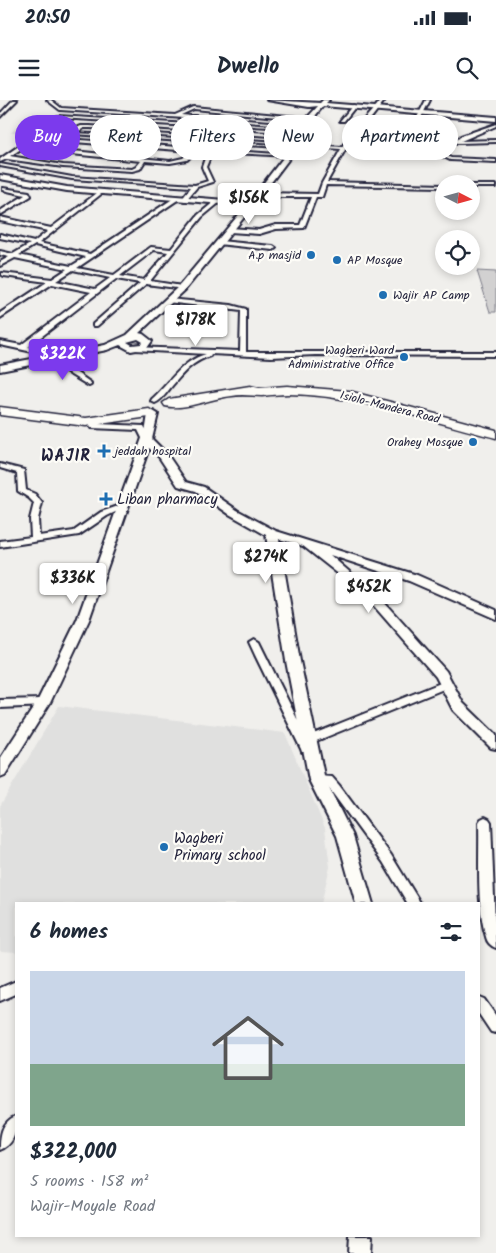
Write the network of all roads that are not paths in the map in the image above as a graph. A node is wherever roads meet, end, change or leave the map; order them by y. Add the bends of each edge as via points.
1 (14, 100) edge
2 (50, 100) edge
3 (270, 100) edge
4 (382, 100) edge
5 (428, 100) edge
6 (281, 101) edge
7 (325, 104) edge
8 (354, 106) junction
9 (60, 109) junction
10 (377, 109) junction
11 (422, 113) junction
12 (58, 115) edge
13 (176, 115) joint
14 (315, 115) edge
15 (346, 115) edge
16 (371, 115) edge
17 (0, 116) edge
18 (264, 116) edge
19 (80, 118) edge
20 (496, 119) edge
21 (171, 124) edge
22 (496, 125) edge
23 (171, 132) edge
24 (171, 140) edge
25 (80, 141) edge
26 (496, 142) edge
27 (171, 148) edge
28 (15, 151) edge
29 (342, 152) edge
30 (0, 153) edge
31 (80, 154) edge
32 (8, 156) junction
33 (180, 160) edge
34 (207, 160) edge
35 (285, 160) edge
36 (0, 161) edge
37 (143, 161) junction
38 (496, 161) edge
39 (0, 166) edge
40 (0, 177) edge
41 (19, 181) junction
42 (324, 183) junction
43 (195, 186) junction
44 (435, 186) edge
45 (480, 186) edge
46 (496, 186) edge
47 (2, 190) edge
48 (103, 191) junction
49 (259, 195) junction
50 (287, 196) junction
51 (314, 196) junction
52 (176, 199) junction
53 (185, 199) junction
54 (216, 202) junction
55 (283, 202) dead end
56 (252, 204) junction
57 (0, 213) edge
58 (0, 219) edge
59 (53, 230) junction
60 (230, 230) junction
61 (0, 236) edge
62 (220, 243) junction
63 (34, 244) junction
64 (273, 248) dead end
65 (172, 251) junction
66 (0, 253) edge
67 (14, 256) junction
68 (91, 256) junction
69 (0, 264) edge
70 (73, 268) junction
71 (2, 273) edge
72 (113, 277) junction
73 (0, 282) edge
74 (52, 282) junction
75 (144, 282) junction
76 (182, 288) junction
77 (95, 291) junction
78 (169, 301) junction
79 (0, 316) edge
80 (95, 325) dead end
81 (142, 327) junction
82 (146, 341) junction
83 (0, 343) edge
84 (129, 343) junction
85 (22, 348) junction
86 (157, 349) junction
87 (174, 351) junction
88 (221, 352) junction
89 (243, 352) junction
90 (48, 354) junction
91 (496, 354) edge
92 (183, 362) junction
93 (0, 368) edge
94 (89, 384) dead end
95 (168, 388) junction
96 (0, 411) edge
97 (157, 413) junction
98 (95, 422) junction
99 (496, 434) edge
100 (0, 466) edge
101 (124, 506) junction
102 (272, 533) junction
103 (35, 538) junction
104 (307, 543) junction
105 (0, 544) edge
106 (496, 615) edge
107 (254, 642) dead end
108 (447, 684) junction
109 (43, 703) junction
110 (0, 704) edge
111 (310, 740) junction
112 (496, 744) edge
113 (0, 771) edge
114 (317, 779) junction
115 (485, 822) dead end
116 (491, 882) edge
117 (364, 902) edge
118 (414, 902) edge
119 (496, 942) edge
120 (15, 988) edge
121 (0, 995) edge
122 (480, 1004) edge
123 (496, 1027) edge
124 (15, 1124) edge
125 (0, 1143) edge
126 (361, 1237) edge
127 (360, 1253) edge

1 - 17 street
2 - 9 street
3 - 6 street
4 - 10 street
5 - 11 street
6 - 7 street
7 - 8 street
7 - 14 street
8 - 10 street
8 - 15 street
9 - 12 street
9 - 13 street
10 - 11 street
10 - 16 street
11 - 20 street
11 - 38 street via 408,142 415,151 441,154 450,159
13 - 18 street via 193,108 203,108
19 - 21 street
22 - 26 street via 457,142
23 - 24 street via 83,127 74,134
25 - 27 street
28 - 32 street
29 - 42 street
30 - 32 street
31 - 37 street
32 - 36 street
32 - 37 street via 63,166 132,170
33 - 37 street
34 - 43 street via 204,167 211,182
35 - 49 street
39 - 43 street via 72,178
40 - 41 street
41 - 47 street
41 - 48 street
42 - 44 street
42 - 51 street via 320,196
43 - 53 street
45 - 46 street
47 - 57 street via 28,196
48 - 52 street
48 - 59 street
49 - 50 street
49 - 56 street
50 - 51 street
50 - 55 street
51 - 60 street via 302,227 276,227 259,232
52 - 53 street
52 - 68 street
53 - 54 street
54 - 56 street
54 - 65 street via 200,216
56 - 60 street
58 - 59 street
59 - 63 street
60 - 62 street
61 - 63 street
62 - 64 street
62 - 76 street
63 - 67 street
63 - 68 street
65 - 72 street via 153,248
65 - 75 street
66 - 67 street
67 - 69 street
67 - 70 street
68 - 70 street
70 - 72 street
70 - 74 street
71 - 73 street
71 - 74 street
72 - 75 street
72 - 77 street
74 - 77 street
74 - 79 street
75 - 76 street
75 - 80 street
76 - 78 street
77 - 85 street
78 - 81 street
78 - 89 street via 244,310
81 - 82 street
81 - 84 street
82 - 84 street
82 - 86 street
83 - 85 street
84 - 86 street
84 - 90 street
85 - 90 street
86 - 87 street
87 - 88 street
87 - 92 street
88 - 89 street
88 - 92 street
89 - 91 street via 271,355
90 - 93 street
90 - 94 street
92 - 95 street
95 - 97 street
95 - 97 street
96 - 98 highway, Isiolo-Mandera Road
97 - 98 highway, Isiolo-Mandera Road
97 - 98 street via 141,428 94,426
97 - 99 highway, Isiolo-Mandera Road via 194,400 250,390 337,393
97 - 101 street
97 - 102 street via 163,456 182,484 200,489
100 - 103 street via 21,472 22,491 38,503 34,519
101 - 103 street via 104,514 76,533
101 - 109 street via 83,620
102 - 104 street
102 - 111 street
103 - 105 street
104 - 106 street via 412,578
104 - 108 street via 378,603
107 - 114 street via 305,746
108 - 111 street
108 - 112 street via 458,706
109 - 110 street
109 - 113 street
111 - 114 street
114 - 117 street via 345,836
114 - 118 street via 328,780 335,788 378,844
115 - 116 street
116 - 119 street via 488,920
120 - 121 street
122 - 123 street
124 - 125 street
126 - 127 street

